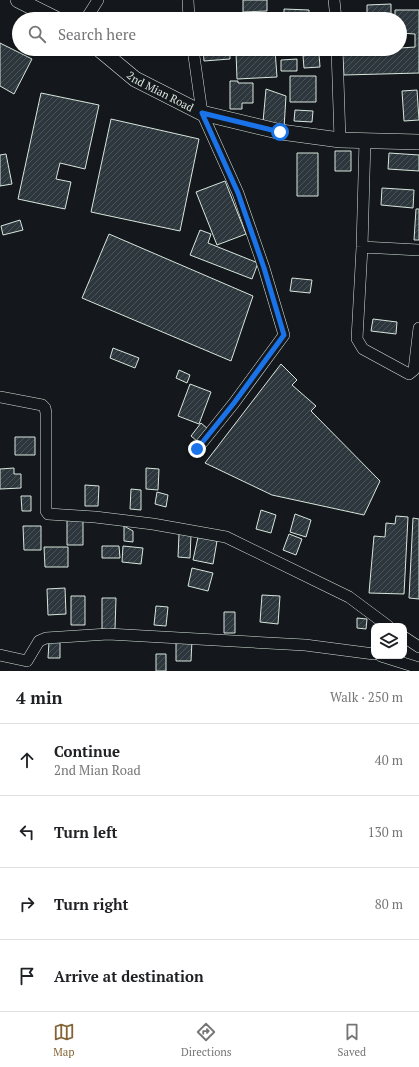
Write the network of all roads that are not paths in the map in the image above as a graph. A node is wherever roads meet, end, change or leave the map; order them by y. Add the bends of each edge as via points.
1 (18, 0) edge
2 (98, 0) edge
3 (188, 0) edge
4 (334, 0) edge
5 (42, 12) edge
6 (90, 12) edge
7 (189, 12) edge
8 (335, 12) edge
9 (107, 56) edge
10 (194, 56) edge
11 (337, 56) edge
12 (202, 113) junction
13 (340, 140) junction
14 (365, 140) junction
15 (419, 142) edge
16 (362, 247) junction
17 (419, 250) edge
18 (419, 328) edge
19 (0, 397) edge
20 (197, 449) dead end
21 (384, 623) edge
22 (407, 639) edge
23 (419, 647) edge
24 (371, 654) edge
25 (0, 655) edge
26 (391, 659) edge
27 (28, 666) edge
28 (419, 668) edge

1 - 5 main road
2 - 6 street
3 - 7 street
4 - 8 street
9 - 12 main road, 2nd Mian Road via 135,79
10 - 12 street
11 - 13 street
12 - 13 main road, 2nd Mian Road via 280,132
12 - 20 street via 238,193 284,335
13 - 14 main road, 2nd Mian Road
14 - 15 main road, 2nd Mian Road
14 - 16 street
16 - 17 street
16 - 18 street via 357,339 363,349 409,374 414,370
19 - 21 street via 42,405 45,408 48,514 153,524 226,538 349,597
22 - 23 street
24 - 27 street via 305,645 108,634 46,638 39,641
25 - 27 street
26 - 28 street

